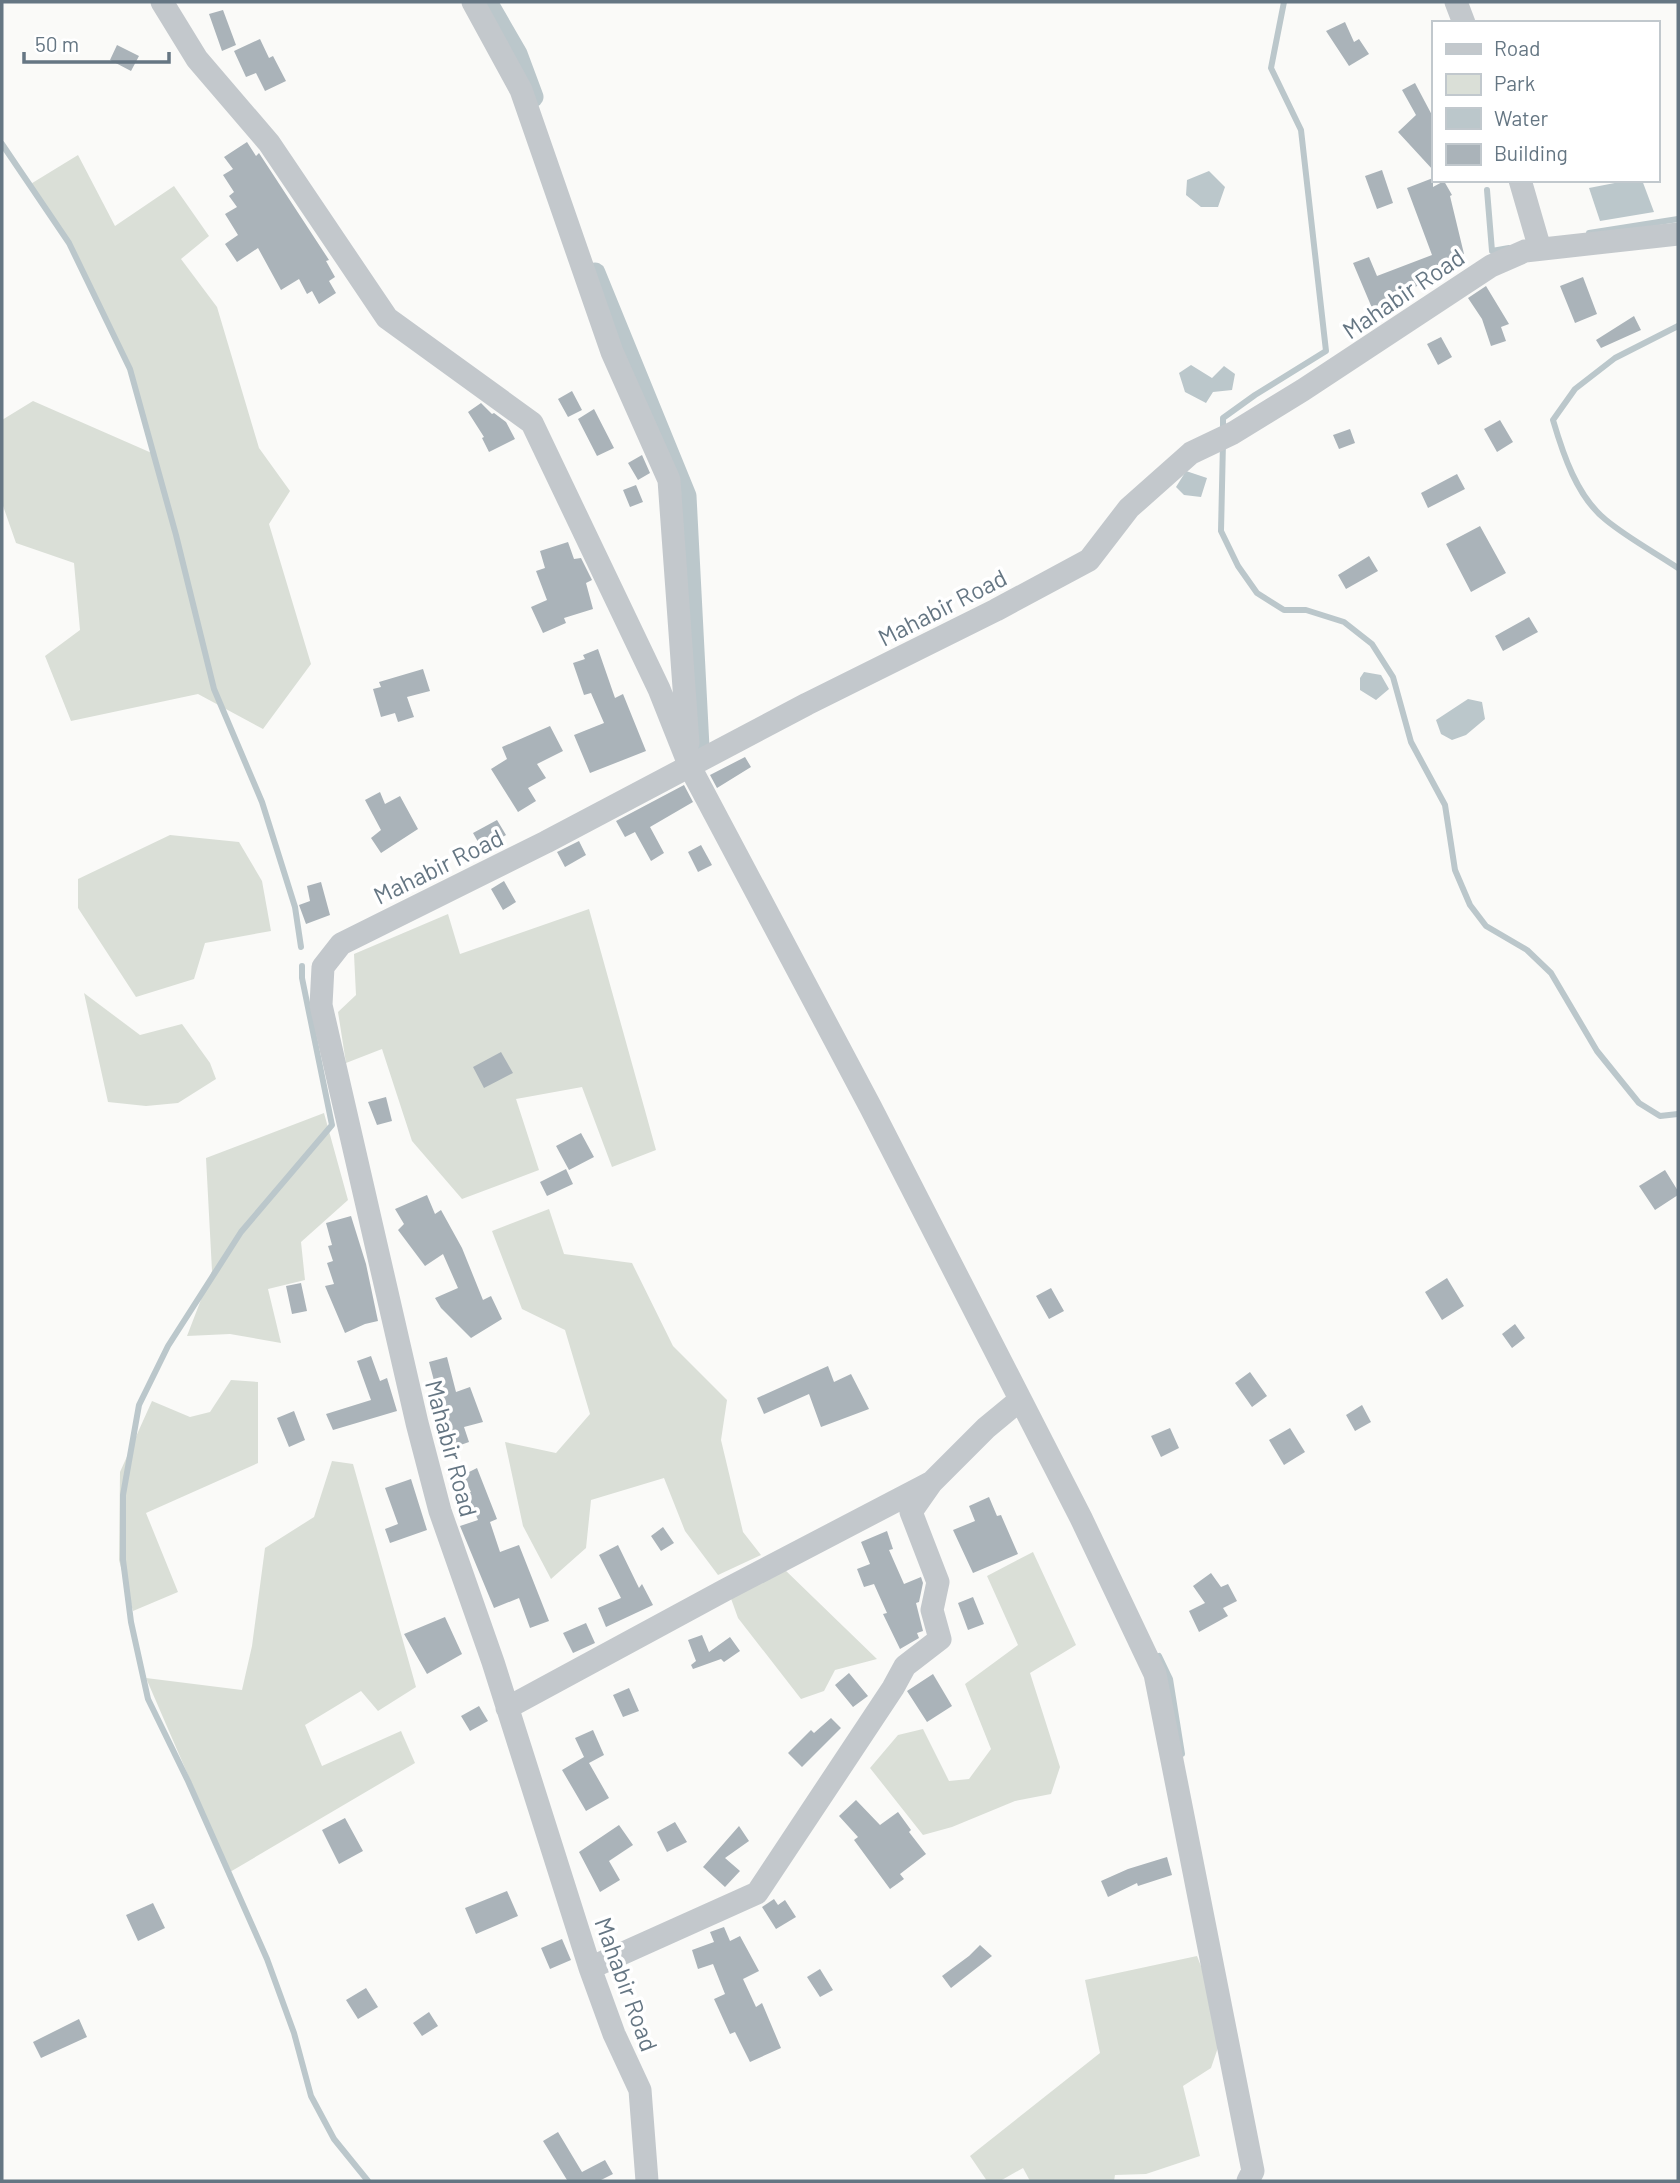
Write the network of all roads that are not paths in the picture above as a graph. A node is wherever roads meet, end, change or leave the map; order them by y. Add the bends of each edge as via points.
1 (162, 2) edge
2 (473, 2) edge
3 (1456, 2) edge
4 (1463, 21) edge
5 (1521, 182) edge
6 (1678, 234) edge
7 (1540, 249) junction
8 (690, 767) junction
9 (1020, 1400) junction
10 (932, 1482) junction
11 (507, 1708) junction
12 (590, 1968) junction
13 (647, 2181) edge
14 (1248, 2181) edge

1 - 8 street via 197,59 269,144 387,317 532,424 659,689
2 - 8 street via 521,90 612,352 669,480
3 - 4 street
5 - 7 street
6 - 7 street, Mahabir Road
7 - 8 street, Mahabir Road via 1491,266 1233,433 1191,453 1129,508 1088,560
8 - 9 street
8 - 11 street, Mahabir Road via 341,944 323,967 321,1004 416,1423 440,1511
9 - 10 street
9 - 14 street via 1155,1674 1253,2171
10 - 11 street
10 - 12 street via 911,1513 938,1582 932,1610 940,1639 905,1666 757,1893
11 - 12 street, Mahabir Road
12 - 13 street, Mahabir Road via 640,2090

